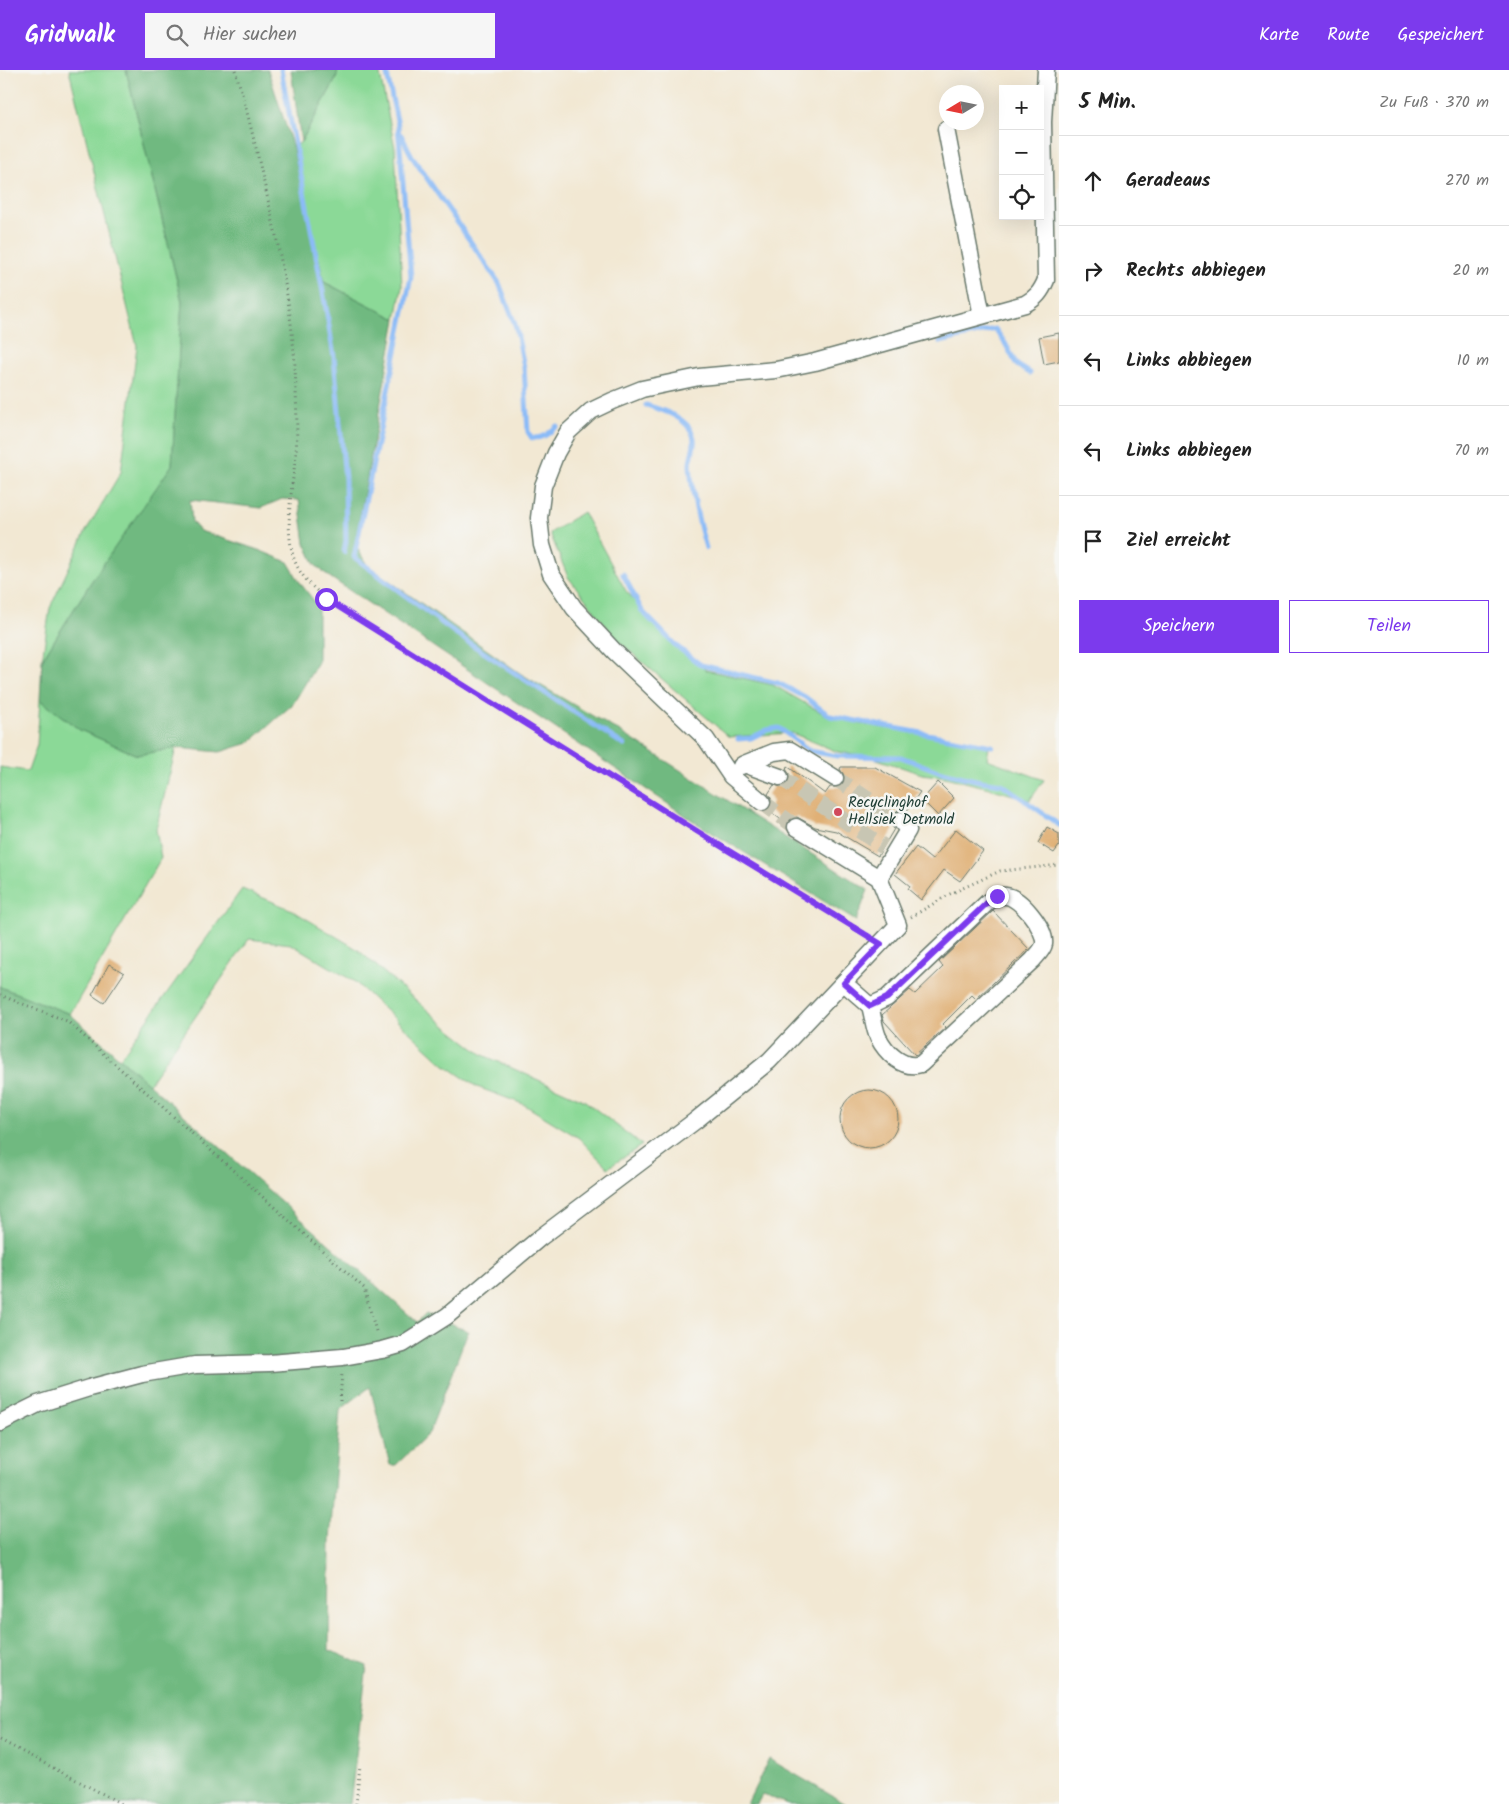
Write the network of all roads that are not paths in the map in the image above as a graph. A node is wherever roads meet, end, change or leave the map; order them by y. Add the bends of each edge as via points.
1 (1046, 70) edge
2 (946, 130) edge
3 (982, 316) junction
4 (744, 764) junction
5 (731, 776) junction
6 (780, 776) tunnel mouth
7 (835, 778) tunnel mouth
8 (762, 802) tunnel mouth
9 (900, 820) dead end
10 (796, 827) tunnel mouth
11 (879, 878) junction
12 (844, 983) junction
13 (870, 1006) junction
14 (0, 1423) edge

1 - 3 lane via 1042,122 1046,280 1035,299
2 - 3 lane
3 - 5 lane via 815,362 776,370 700,377 642,389 591,411 568,432 543,486 539,518 542,545 551,574 574,608 614,652 706,739
4 - 5 lane
4 - 6 lane
4 - 7 lane via 774,752 790,750
5 - 8 lane
9 - 11 lane via 908,830 889,851
10 - 11 lane
11 - 12 lane via 898,925
12 - 13 lane
12 - 14 lane via 769,1061 541,1237 447,1316 403,1344 343,1357 196,1365 142,1374 38,1404
13 - 13 lane via 887,998 997,896 1017,900 1039,925 1044,944 1040,952 921,1064 905,1065 887,1050 878,1036

